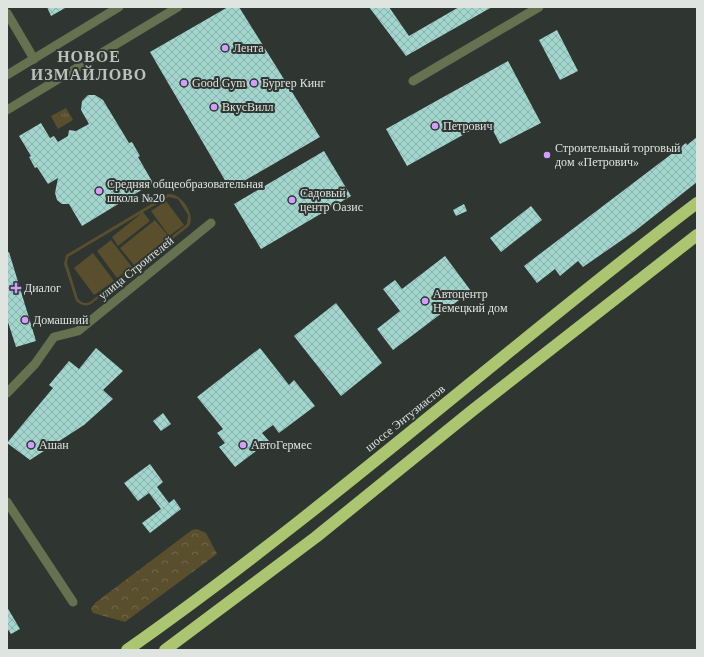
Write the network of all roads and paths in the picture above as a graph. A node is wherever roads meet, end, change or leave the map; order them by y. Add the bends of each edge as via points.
1 (119, 7) edge
2 (178, 7) edge
3 (539, 7) edge
4 (7, 13) edge
5 (34, 59) junction
6 (7, 75) edge
7 (413, 81) dead end
8 (7, 110) edge
9 (697, 203) edge
10 (211, 223) dead end
11 (697, 235) edge
12 (7, 393) edge
13 (7, 502) edge
14 (73, 602) dead end
15 (127, 650) edge
16 (165, 650) edge

1 - 5 street
2 - 8 street
3 - 7 street
4 - 5 street
5 - 6 street
9 - 15 highway, шоссе Энтузиастов via 304,518 194,603
10 - 12 street, улица Строителей via 78,331 54,337 35,364
11 - 16 highway via 479,405 316,537
13 - 14 street

